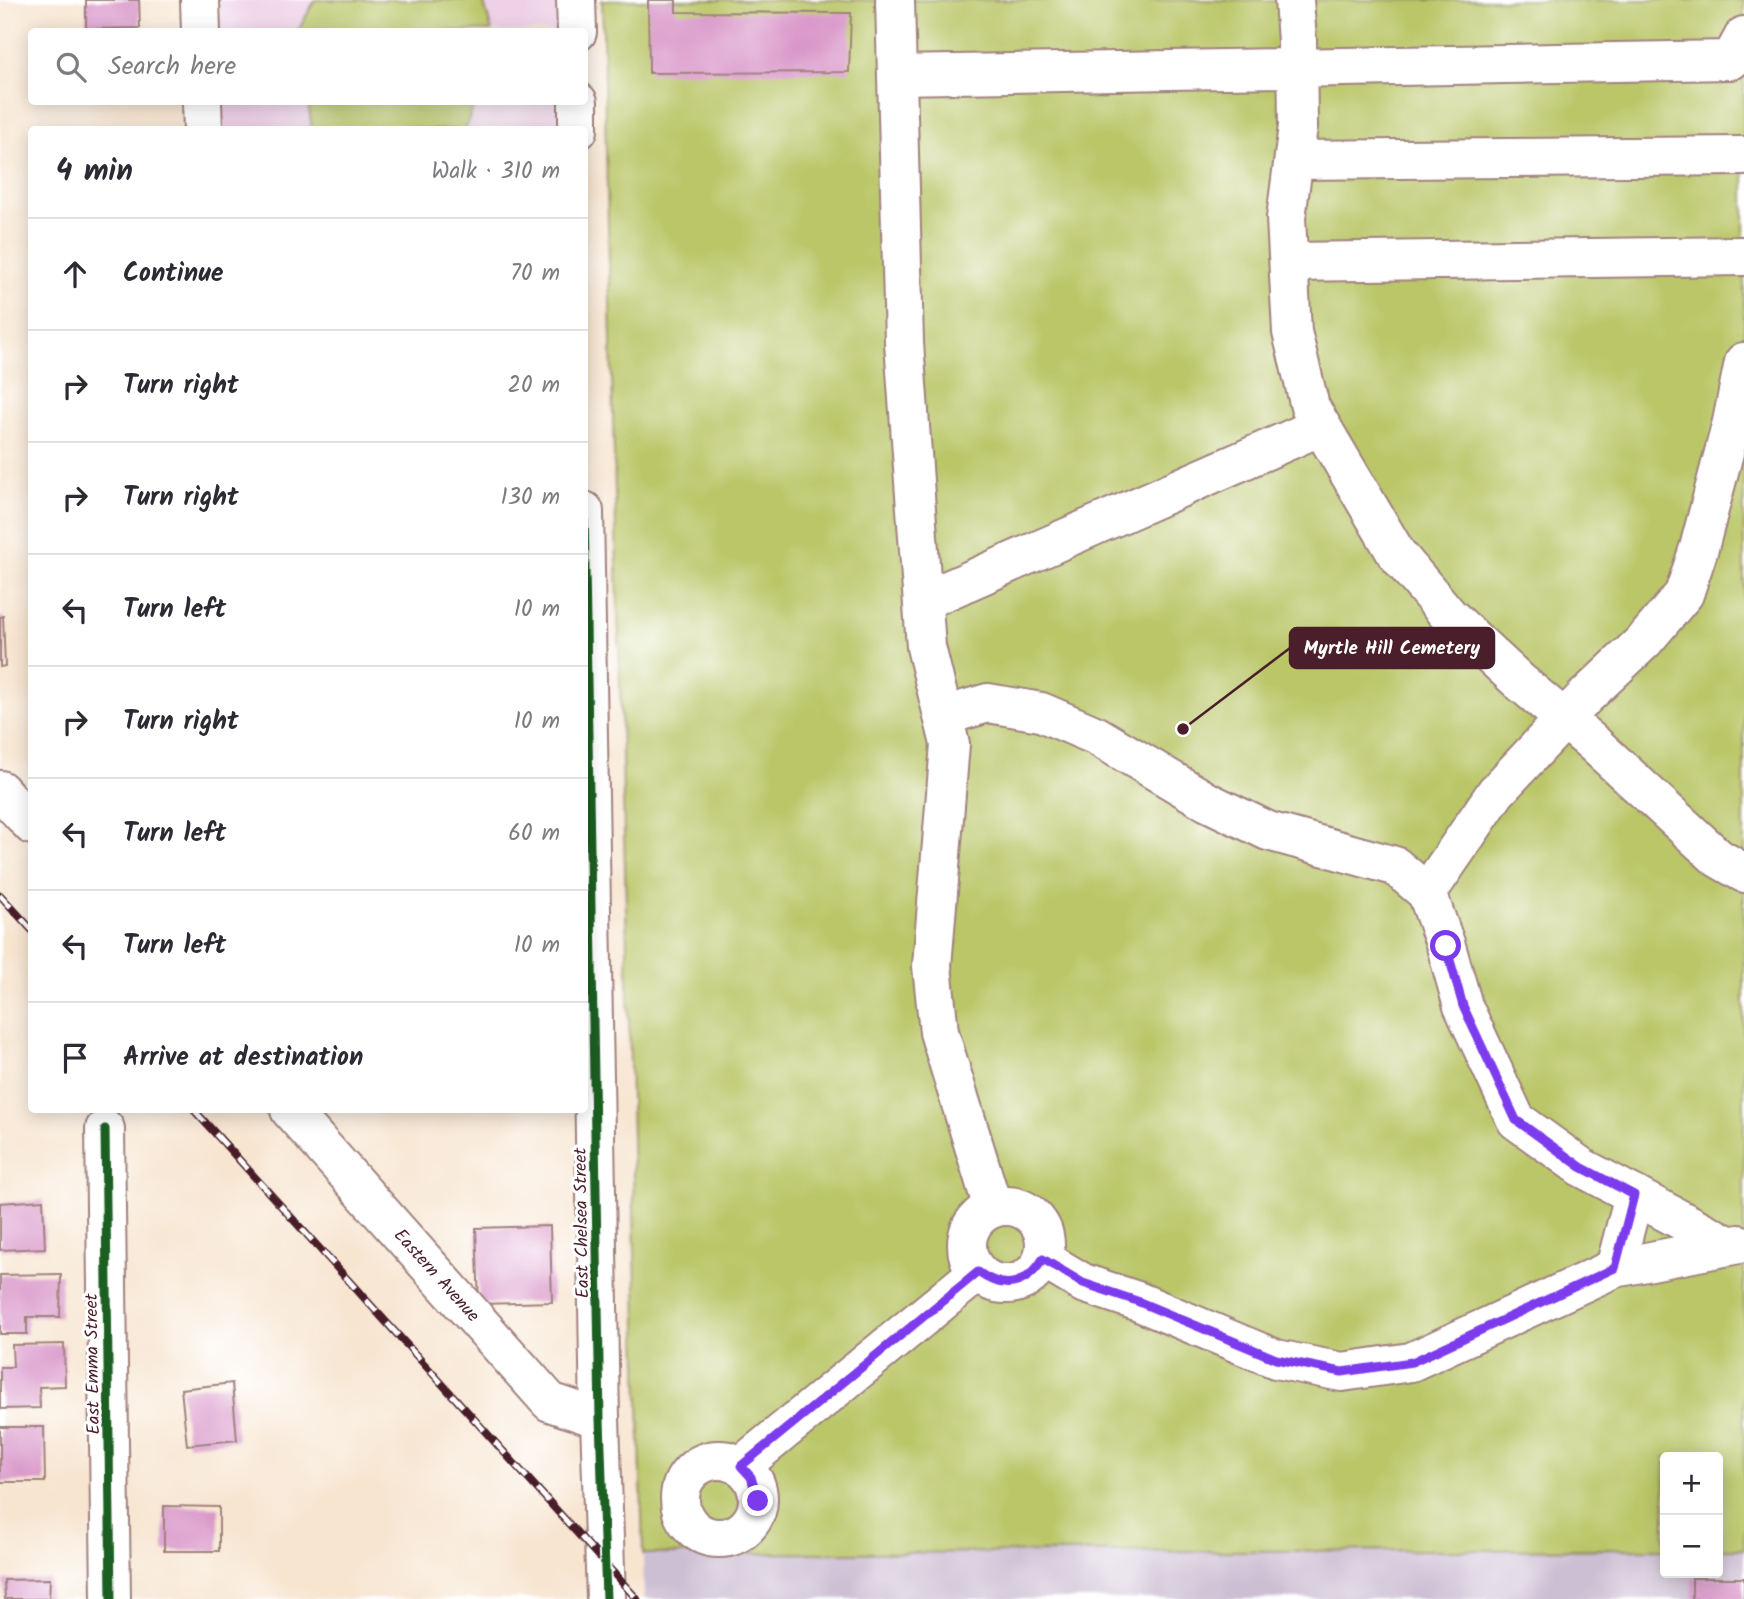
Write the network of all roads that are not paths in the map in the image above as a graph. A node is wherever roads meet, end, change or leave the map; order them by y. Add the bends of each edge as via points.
1 (200, 0) edge
2 (576, 0) edge
3 (895, 0) edge
4 (1294, 0) edge
5 (201, 28) edge
6 (576, 28) edge
7 (1740, 62) edge
8 (1297, 67) junction
9 (897, 75) junction
10 (202, 105) edge
11 (578, 105) edge
12 (203, 126) edge
13 (578, 126) edge
14 (1744, 156) edge
15 (1294, 160) junction
16 (1744, 256) edge
17 (1289, 262) junction
18 (1744, 362) edge
19 (1321, 426) junction
20 (923, 601) junction
21 (943, 716) junction
22 (1564, 719) junction
23 (588, 738) edge
24 (0, 790) edge
25 (28, 821) edge
26 (1744, 873) edge
27 (1427, 893) junction
28 (293, 1113) edge
29 (105, 1129) dead end
30 (1634, 1195) junction
31 (993, 1208) junction
32 (1736, 1245) edge
33 (1043, 1259) junction
34 (1615, 1268) junction
35 (978, 1272) junction
36 (600, 1419) junction
37 (741, 1466) dead end
38 (111, 1599) edge
39 (606, 1599) edge

1 - 5 street
2 - 6 street
3 - 9 street
4 - 8 street
7 - 8 street
8 - 9 street
8 - 15 street
9 - 20 street via 904,343
10 - 12 street
11 - 13 street
14 - 15 street
15 - 17 street via 1286,218
16 - 17 street
17 - 19 street via 1292,332 1310,407
18 - 22 street via 1684,594 1645,640
19 - 20 street
19 - 22 street via 1396,553 1449,616
20 - 21 street via 926,647
21 - 27 street via 988,703 1041,712 1097,736 1208,802 1268,831 1395,866
21 - 31 street via 950,744 932,966 939,1032
22 - 26 street via 1718,858
22 - 27 street via 1496,792
23 - 36 street, East Chelsea Street
24 - 25 street
27 - 30 street via 1463,1006 1516,1120 1581,1167
28 - 36 street, Eastern Avenue via 550,1402
29 - 38 street, East Emma Street
30 - 32 street
30 - 34 street
31 - 33 street via 1018,1208 1038,1222 1044,1234
31 - 35 street via 973,1224 969,1236 971,1262
32 - 34 street
33 - 34 street via 1083,1283 1276,1359 1342,1372 1412,1362
33 - 35 street via 1026,1279 1014,1283 989,1280
35 - 37 street
36 - 39 street, East Chelsea Street

